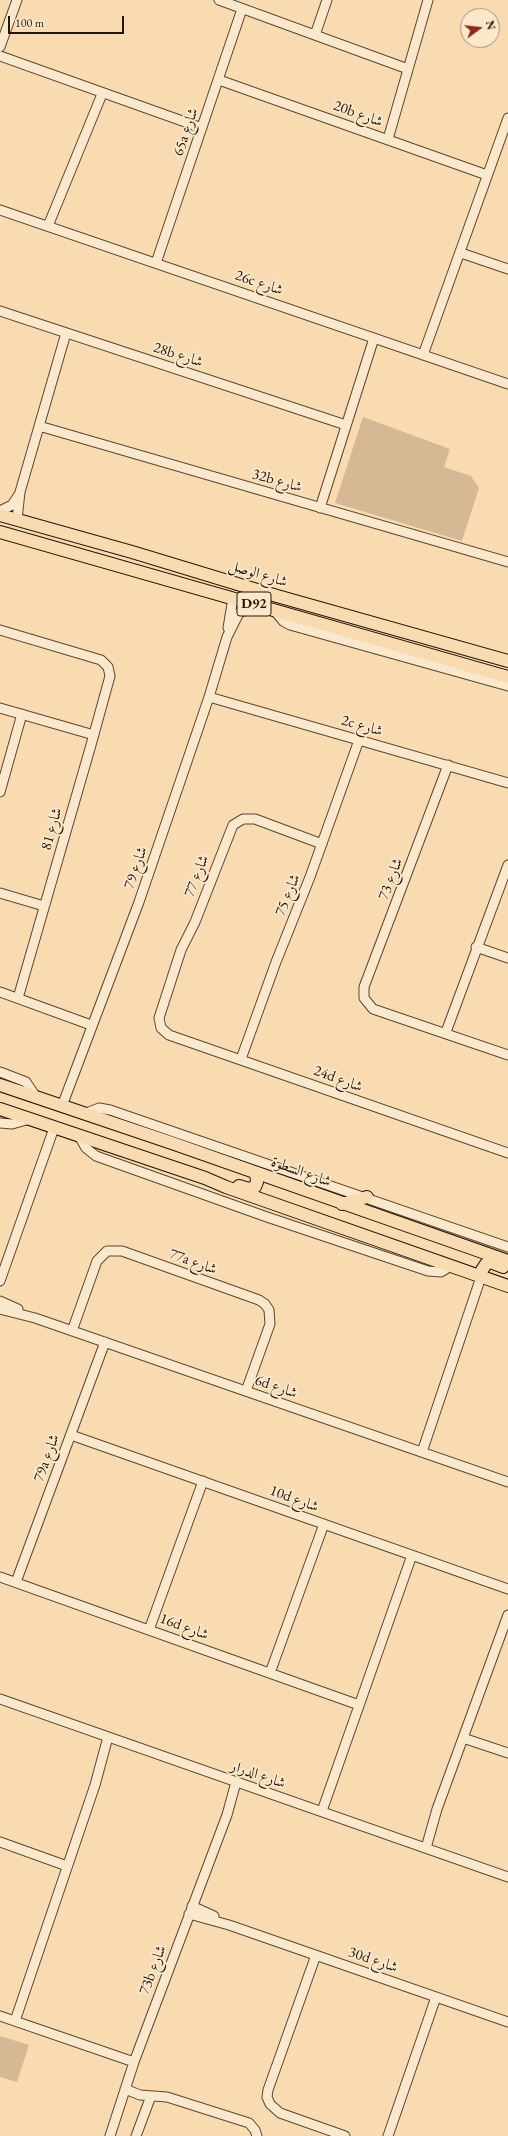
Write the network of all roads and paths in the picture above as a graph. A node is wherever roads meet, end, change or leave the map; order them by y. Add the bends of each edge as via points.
1 (17, 0) edge
2 (219, 0) edge
3 (327, 0) edge
4 (428, 0) edge
5 (242, 9) junction
6 (315, 35) junction
7 (0, 47) edge
8 (0, 56) edge
9 (408, 69) junction
10 (219, 80) junction
11 (102, 94) junction
12 (508, 118) edge
13 (202, 128) junction
14 (388, 139) junction
15 (487, 175) junction
16 (0, 210) edge
17 (48, 226) junction
18 (461, 253) junction
19 (156, 263) junction
20 (508, 269) edge
21 (0, 311) edge
22 (66, 333) junction
23 (374, 338) junction
24 (423, 355) junction
25 (508, 384) edge
26 (346, 425) junction
27 (39, 426) junction
28 (20, 492) junction
29 (320, 508) junction
30 (0, 512) edge
31 (0, 515) edge
32 (17, 520) junction
33 (0, 525) edge
34 (0, 532) edge
35 (508, 562) edge
36 (277, 596) junction
37 (233, 598) junction
38 (257, 605) junction
39 (274, 610) junction
40 (0, 630) edge
41 (227, 637) junction
42 (508, 661) edge
43 (508, 677) edge
44 (508, 686) edge
45 (209, 697) junction
46 (0, 708) edge
47 (22, 714) junction
48 (94, 735) junction
49 (359, 740) junction
50 (448, 765) junction
51 (508, 783) edge
52 (0, 792) edge
53 (322, 844) junction
54 (508, 865) edge
55 (504, 884) edge
56 (0, 893) edge
57 (44, 906) junction
58 (476, 947) junction
59 (508, 958) edge
60 (0, 992) edge
61 (18, 998) junction
62 (91, 1025) junction
63 (161, 1028) joint
64 (446, 1032) junction
65 (508, 1055) edge
66 (241, 1059) junction
67 (0, 1072) edge
68 (0, 1085) edge
69 (36, 1097) junction
70 (62, 1106) junction
71 (0, 1109) edge
72 (84, 1114) junction
73 (30, 1119) junction
74 (0, 1123) edge
75 (54, 1128) junction
76 (79, 1136) junction
77 (508, 1153) edge
78 (256, 1173) junction
79 (205, 1178) junction
80 (367, 1197) junction
81 (342, 1204) junction
82 (508, 1247) edge
83 (508, 1262) edge
84 (451, 1266) junction
85 (508, 1268) edge
86 (481, 1277) junction
87 (0, 1280) edge
88 (508, 1286) edge
89 (0, 1302) edge
90 (0, 1309) edge
91 (35, 1318) junction
92 (72, 1331) junction
93 (104, 1342) junction
94 (246, 1391) junction
95 (71, 1435) junction
96 (422, 1452) junction
97 (203, 1481) junction
98 (508, 1482) edge
99 (324, 1524) junction
100 (412, 1555) junction
101 (0, 1577) edge
102 (16, 1582) junction
103 (508, 1589) edge
104 (508, 1616) edge
105 (149, 1630) junction
106 (270, 1673) junction
107 (0, 1699) edge
108 (359, 1705) junction
109 (112, 1738) junction
110 (463, 1738) junction
111 (508, 1753) edge
112 (239, 1783) junction
113 (319, 1811) junction
114 (0, 1842) edge
115 (423, 1847) junction
116 (67, 1866) junction
117 (508, 1876) edge
118 (191, 1910) junction
119 (316, 1955) junction
120 (436, 1997) junction
121 (0, 2016) edge
122 (15, 2021) junction
123 (508, 2022) edge
124 (133, 2065) junction
125 (125, 2089) junction
126 (151, 2096) junction
127 (110, 2136) edge
128 (136, 2136) edge
129 (257, 2136) edge
130 (345, 2136) edge
131 (388, 2136) edge

1 - 7 street
2 - 5 street
3 - 6 street
4 - 9 street
5 - 6 street
5 - 10 street, 65a شارع
6 - 9 street
8 - 11 street
9 - 14 street
10 - 13 street, 65a شارع
10 - 14 street, 20b شارع
11 - 13 street
11 - 17 street
12 - 15 street
13 - 19 street, 65a شارع
14 - 15 street, 20b شارع
15 - 18 street
16 - 17 street, 26c شارع
17 - 19 street, 26c شارع
18 - 20 street
18 - 24 street
19 - 23 street, 26c شارع
21 - 22 street, 28b شارع
22 - 26 street, 28b شارع
22 - 27 street
23 - 24 street, 26c شارع
23 - 26 street
24 - 25 street, 26c شارع
26 - 29 street
27 - 28 street
27 - 29 street, 32b شارع
28 - 30 street via 12,505
28 - 32 street
29 - 35 street, 32b شارع
31 - 32 main road, شارع الوصل / D92
32 - 33 main road via 11,527
32 - 36 main road, شارع الوصل / D92
34 - 37 main road, شارع الوصل / D92
36 - 37 main road via 262,597 239,592 234,594
36 - 42 main road, شارع الوصل / D92
37 - 38 main road, شارع الوصل / D92
37 - 41 street, شارع 79
38 - 39 main road, شارع الوصل / D92
38 - 41 street, شارع 79 via 239,614
39 - 43 main road, شارع الوصل / D92
39 - 44 street via 290,625
40 - 48 street, شارع 81 via 97,658 108,667 109,680
41 - 45 street, شارع 79
45 - 49 street, 2c شارع
45 - 62 street, شارع 79 via 139,902
46 - 47 street
47 - 48 street
47 - 52 street
48 - 57 street, شارع 81
49 - 50 street, 2c شارع
49 - 53 street, شارع 75
50 - 51 street, 2c شارع
50 - 64 street, شارع 73 via 364,987 366,1002 373,1009
53 - 63 street, شارع 77 via 255,819 243,819 233,825 195,922 181,950 159,1018
53 - 66 street, شارع 75
54 - 55 street
55 - 58 street
56 - 57 street
57 - 61 street, شارع 81
58 - 59 street
58 - 64 street
60 - 61 street
61 - 62 street
62 - 70 street, شارع 79
63 - 66 street, 24d شارع via 169,1035
64 - 65 street
66 - 77 street, 24d شارع
67 - 69 street via 26,1082
68 - 69 main road, شارع السطوة
69 - 70 main road, شارع السطوة
70 - 72 main road, شارع السطوة
71 - 73 main road
72 - 78 main road, شارع السطوة
72 - 80 street, شارع السطوة via 99,1108 110,1110
73 - 74 street via 12,1124
73 - 75 main road
75 - 76 main road
75 - 87 street
76 - 79 main road
76 - 84 street via 86,1148 96,1156 267,1217 428,1271 441,1272
78 - 79 main road via 256,1185 249,1189 226,1181
78 - 81 main road, شارع السطوة
79 - 84 main road
80 - 81 main road
80 - 82 street, شارع السطوة
81 - 83 main road, شارع السطوة
84 - 86 main road
85 - 86 main road via 494,1263 486,1264 483,1266
86 - 88 main road
86 - 96 street
89 - 91 street, 6d شارع
90 - 91 street, 6d شارع
91 - 92 street, 6d شارع
92 - 93 street, 6d شارع
92 - 94 street, 77a شارع via 97,1261 107,1251 122,1251 260,1300 265,1304 269,1310 270,1324
93 - 94 street, 6d شارع
93 - 95 street, 79a شارع
94 - 96 street, 6d شارع
95 - 97 street, 10d شارع
95 - 102 street, 79a شارع
96 - 98 street, 6d شارع
97 - 99 street, 10d شارع
97 - 105 street
99 - 100 street, 10d شارع
99 - 106 street
100 - 103 street, 10d شارع
100 - 108 street
101 - 102 street, 16d شارع
102 - 105 street, 16d شارع
104 - 110 street
105 - 106 street, 16d شارع
106 - 108 street, 16d شارع
107 - 109 street, شارع الدرار
108 - 113 street
109 - 112 street, شارع الدرار
109 - 116 street
110 - 111 street
110 - 115 street
112 - 113 street, شارع الدرار
112 - 118 street, 73b شارع
113 - 115 street, شارع الدرار
114 - 116 street
115 - 117 street, شارع الدرار
116 - 122 street
118 - 119 street, 30d شارع
118 - 124 street, 73b شارع
119 - 120 street, 30d شارع
119 - 130 street via 268,2090 270,2104 280,2113
120 - 123 street, 30d شارع
120 - 131 street
121 - 122 street
122 - 124 street
124 - 125 street, 73b شارع
125 - 126 street
125 - 127 street, 73b شارع
126 - 128 street
126 - 129 street via 167,2097 249,2124

